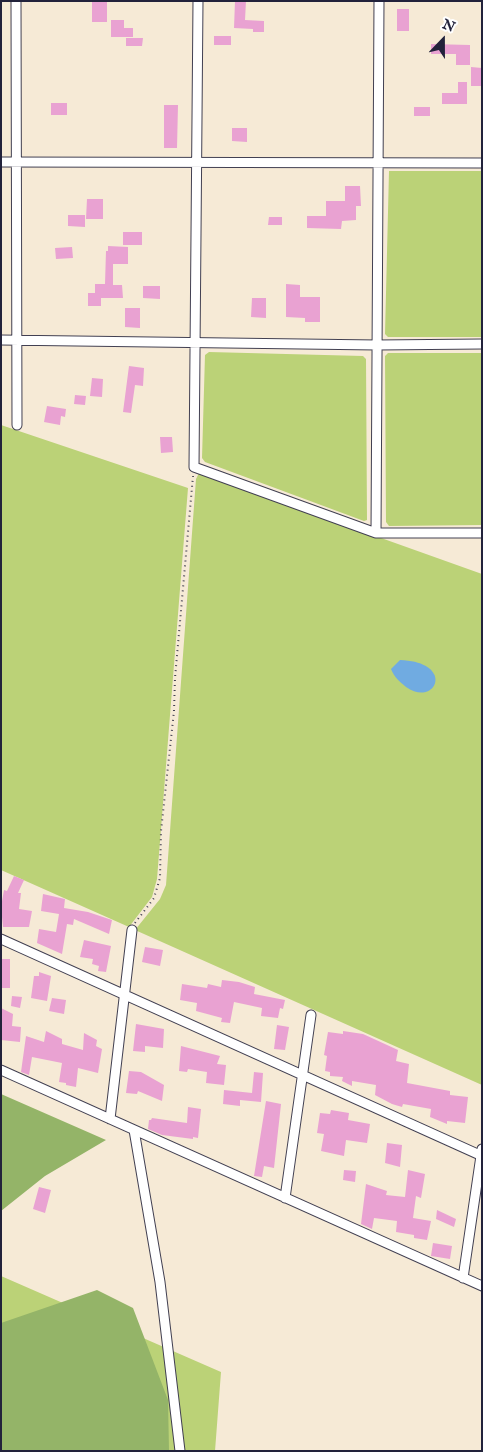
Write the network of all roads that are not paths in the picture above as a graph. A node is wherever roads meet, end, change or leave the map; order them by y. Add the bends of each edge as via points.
1 (16, 1) edge
2 (198, 1) edge
3 (379, 1) edge
4 (1, 162) edge
5 (16, 162) junction
6 (197, 162) junction
7 (378, 163) junction
8 (482, 163) edge
9 (1, 340) edge
10 (16, 340) junction
11 (196, 342) junction
12 (482, 344) edge
13 (377, 345) junction
14 (16, 425) dead end
15 (376, 533) junction
16 (482, 533) edge
17 (132, 930) road end
18 (1, 939) edge
19 (124, 995) junction
20 (311, 1015) dead end
21 (1, 1070) edge
22 (302, 1075) junction
23 (110, 1119) junction
24 (134, 1130) junction
25 (481, 1153) edge
26 (285, 1198) junction
27 (463, 1278) junction
28 (482, 1286) edge
29 (180, 1451) edge

1 - 5 street
2 - 6 street
3 - 7 street
4 - 5 street
5 - 6 street
5 - 10 street
6 - 7 street
6 - 11 street
7 - 8 street
7 - 13 street
9 - 10 street
10 - 11 street
10 - 14 street
11 - 13 street
11 - 15 street via 194,466
12 - 13 street
13 - 15 street
15 - 16 street
17 - 19 street
18 - 19 street
19 - 22 street
19 - 23 street
20 - 22 street
21 - 23 street
22 - 25 street
22 - 26 street
23 - 24 street
24 - 26 street
24 - 29 street via 160,1282
25 - 27 street
26 - 27 street
27 - 28 street

